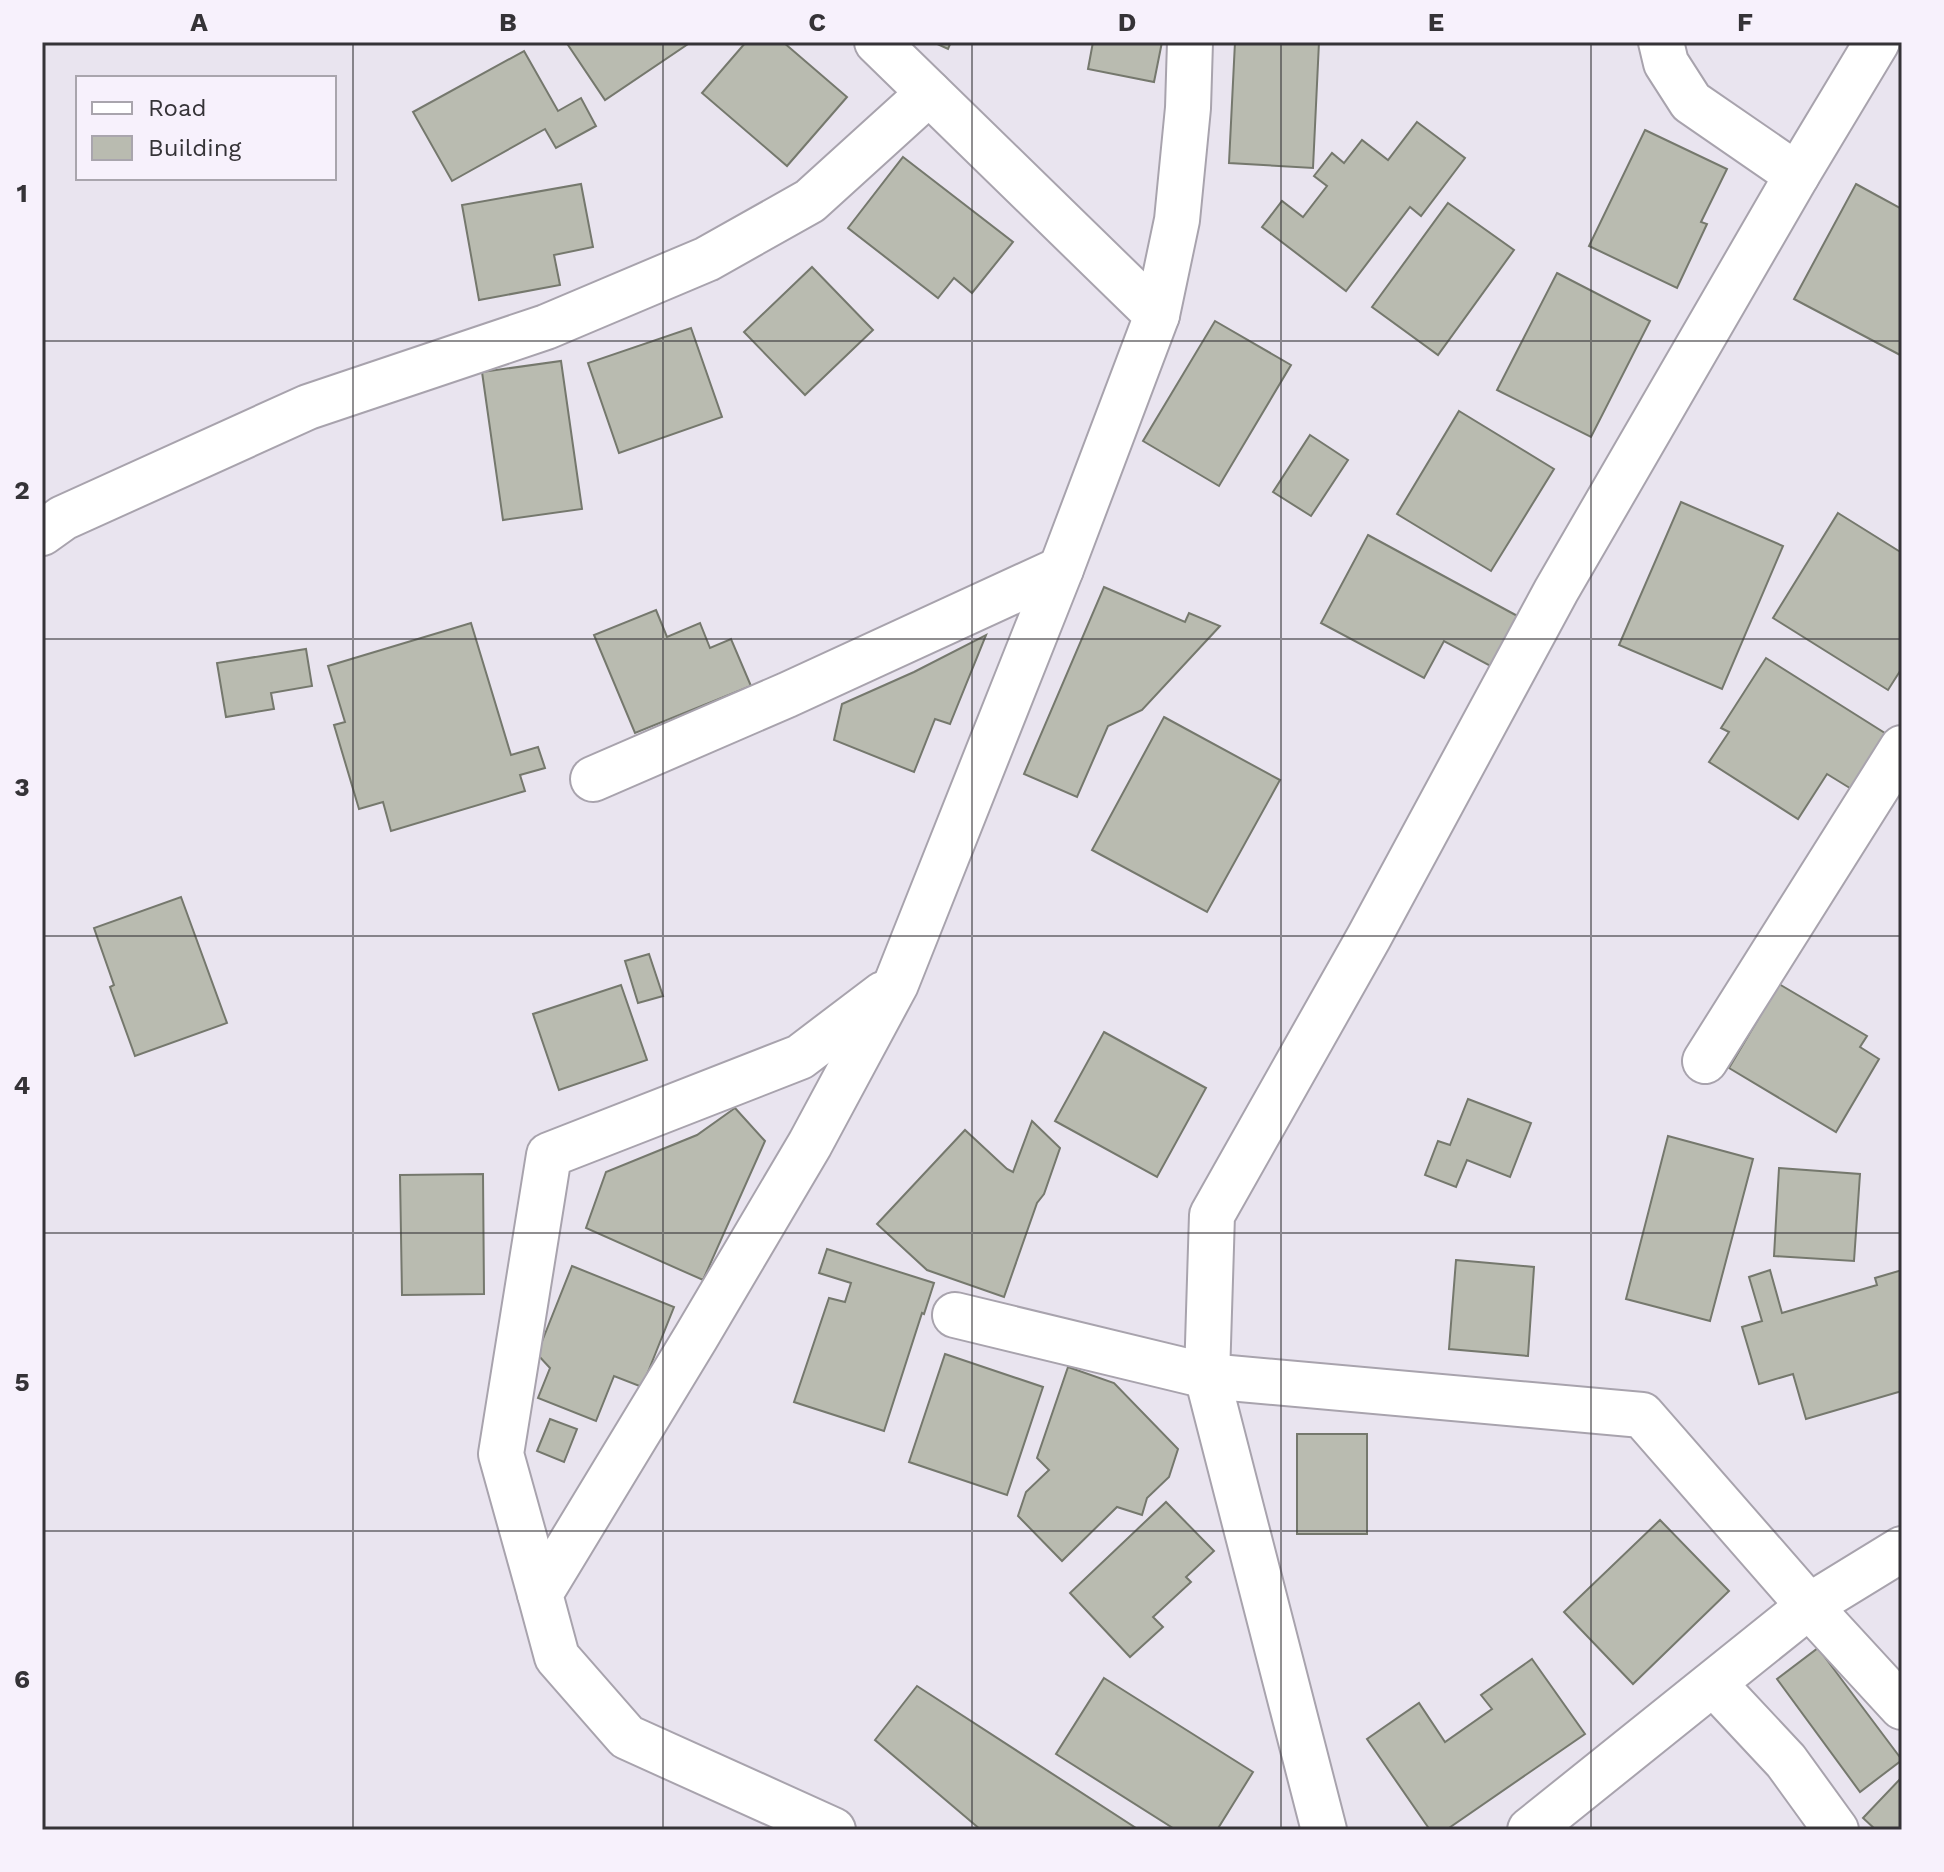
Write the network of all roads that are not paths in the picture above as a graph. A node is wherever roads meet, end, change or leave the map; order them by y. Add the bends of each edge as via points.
1 (877, 42) edge
2 (1190, 42) edge
3 (1661, 42) edge
4 (1877, 42) edge
5 (929, 93) junction
6 (1797, 175) junction
7 (1157, 315) junction
8 (42, 533) edge
9 (1061, 569) junction
10 (1902, 748) edge
11 (593, 779) dead end
12 (896, 984) junction
13 (1705, 1061) dead end
14 (955, 1315) dead end
15 (1207, 1376) junction
16 (1902, 1549) edge
17 (540, 1594) junction
18 (1809, 1606) junction
19 (1714, 1684) junction
20 (1902, 1707) edge
21 (1320, 1829) edge
22 (833, 1830) edge
23 (1530, 1830) edge
24 (1836, 1830) edge

1 - 5 street
2 - 7 street via 1177,220
3 - 6 street via 1666,63 1691,102
4 - 6 street
5 - 7 street
5 - 8 street via 810,201 707,259 546,327 308,407 63,518
6 - 15 street via 1556,591 1212,1215
7 - 9 street
9 - 11 street
9 - 12 street
10 - 13 street
12 - 17 street via 810,1144
12 - 17 street via 800,1057 549,1155 501,1454
14 - 15 street
15 - 18 street via 1642,1415
15 - 21 street
16 - 18 street
17 - 22 street via 557,1657 627,1737
18 - 19 street
18 - 20 street
19 - 23 street
19 - 24 street via 1786,1761

